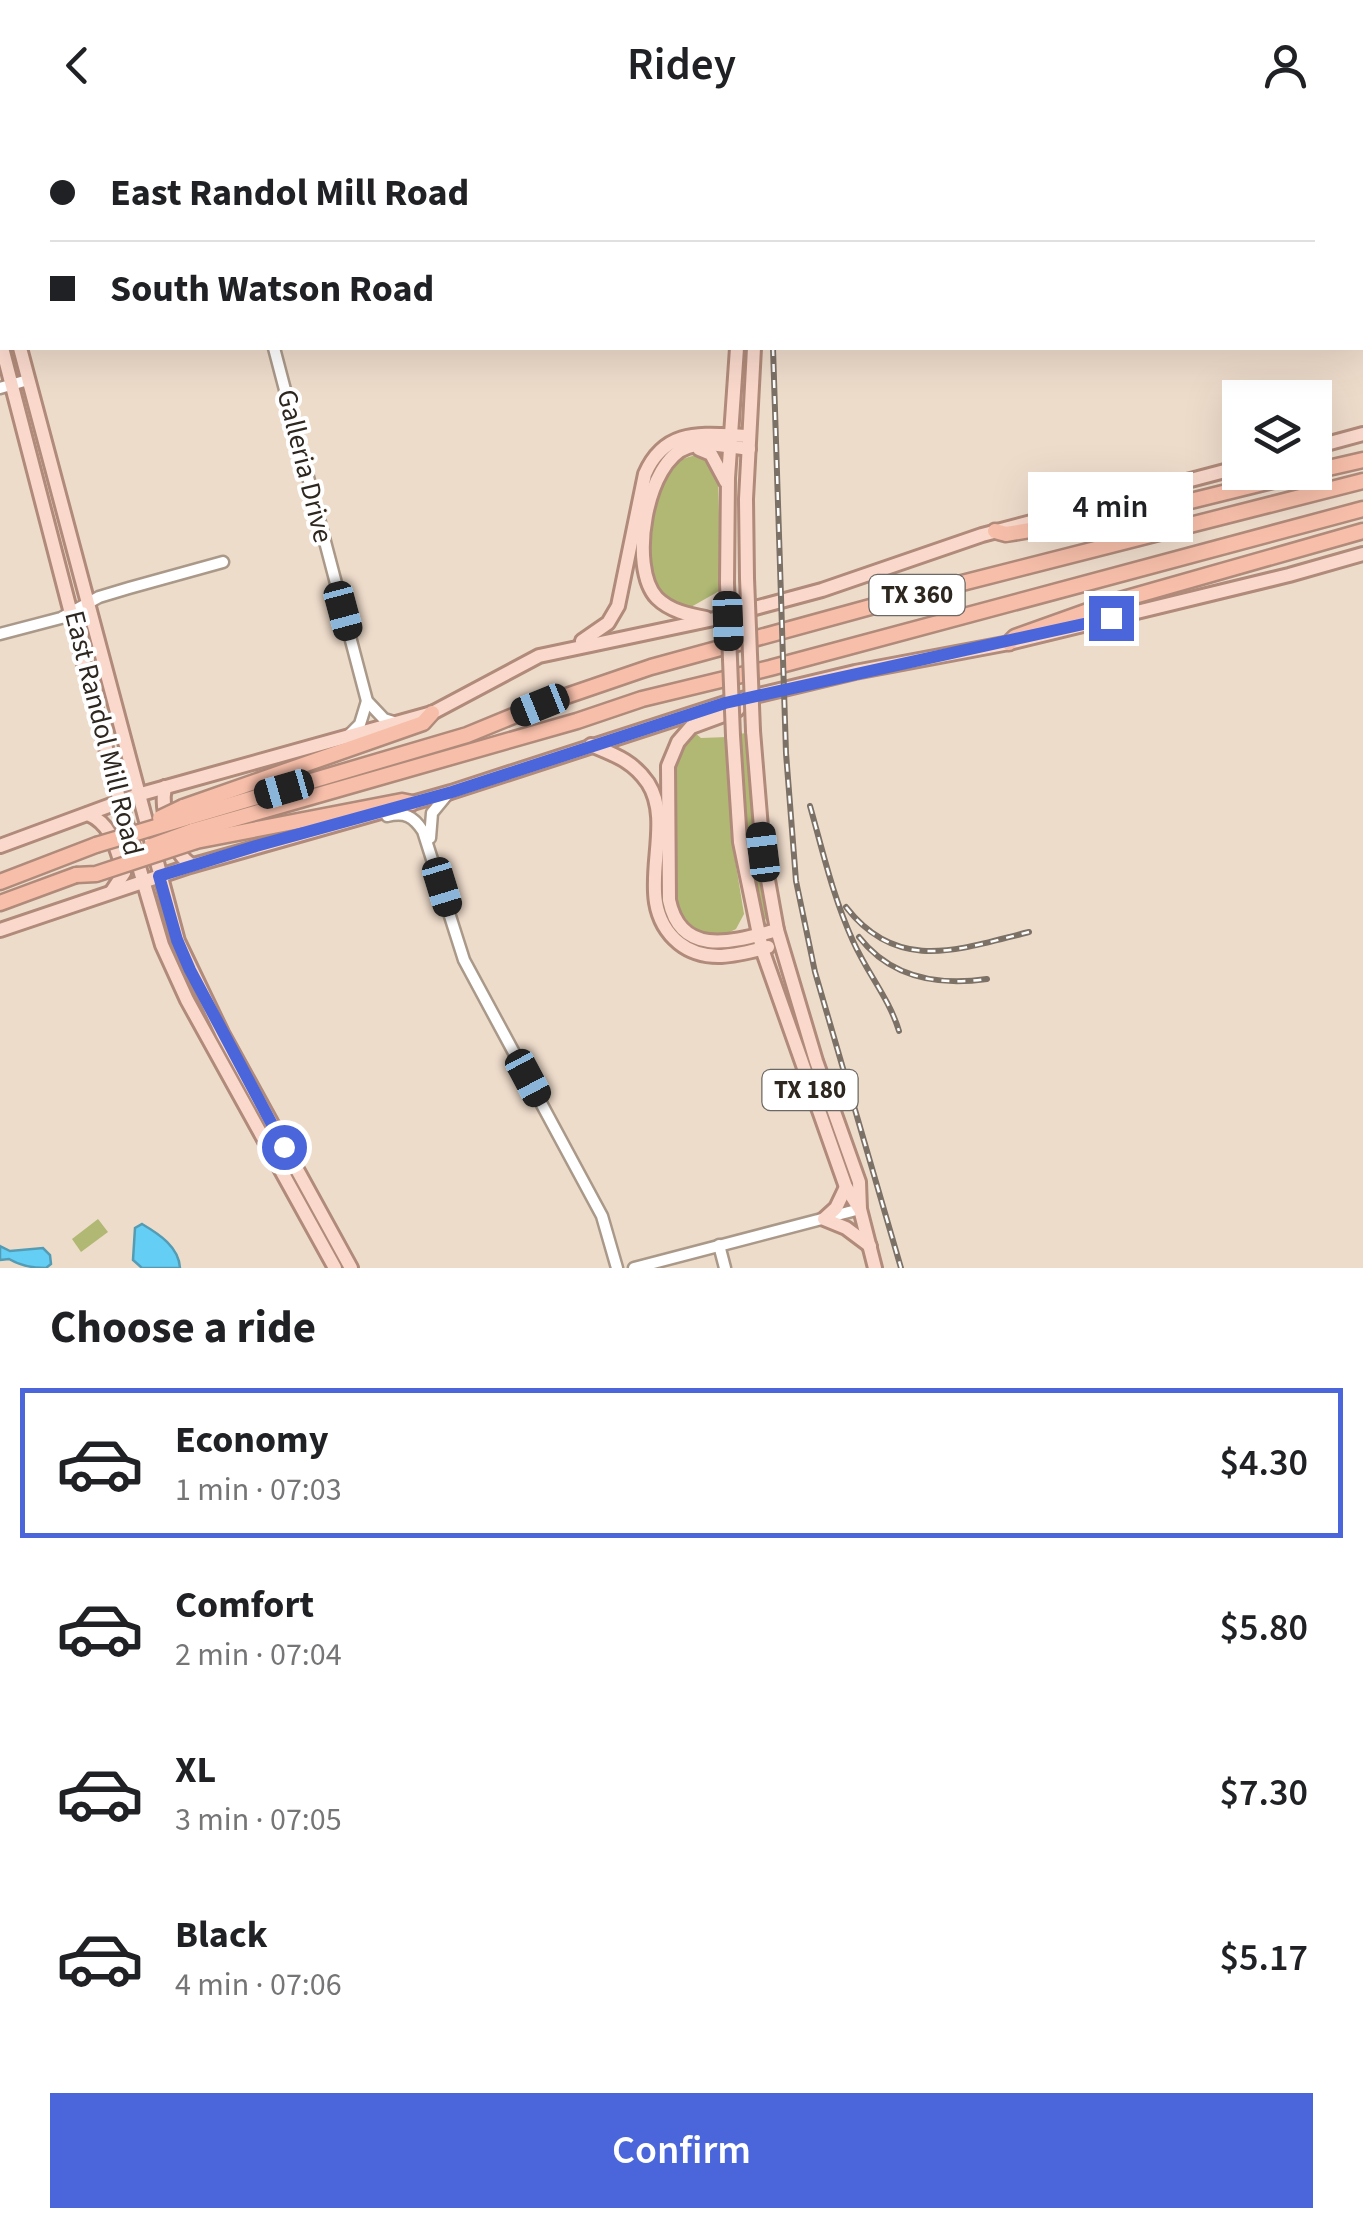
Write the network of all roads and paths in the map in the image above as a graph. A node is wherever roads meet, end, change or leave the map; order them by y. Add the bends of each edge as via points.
1 (1, 350) edge
2 (20, 350) edge
3 (275, 350) edge
4 (737, 350) edge
5 (754, 350) edge
6 (28, 380) junction
7 (6, 386) edge
8 (733, 408) junction
9 (1363, 434) edge
10 (708, 435) junction
11 (730, 442) junction
12 (749, 442) junction
13 (1332, 442) edge
14 (692, 446) junction
15 (1363, 460) edge
16 (1332, 467) edge
17 (1222, 472) edge
18 (1363, 481) edge
19 (728, 486) junction
20 (1235, 490) edge
21 (1363, 509) edge
22 (1363, 531) edge
23 (996, 532) junction
24 (1363, 554) edge
25 (223, 562) dead end
26 (90, 603) junction
27 (73, 613) junction
28 (714, 619) junction
29 (0, 634) edge
30 (1009, 642) junction
31 (562, 650) junction
32 (744, 700) junction
33 (367, 701) junction
34 (432, 713) junction
35 (402, 723) junction
36 (346, 738) junction
37 (592, 745) junction
38 (134, 768) junction
39 (115, 781) junction
40 (165, 787) junction
41 (452, 792) junction
42 (141, 794) junction
43 (120, 802) junction
44 (412, 804) junction
45 (102, 809) junction
46 (88, 814) junction
47 (346, 822) junction
48 (189, 824) junction
49 (0, 846) edge
50 (430, 850) junction
51 (192, 865) junction
52 (159, 876) junction
53 (0, 882) edge
54 (142, 882) junction
55 (110, 892) junction
56 (751, 903) junction
57 (0, 904) edge
58 (0, 930) edge
59 (780, 937) junction
60 (727, 941) junction
61 (760, 942) junction
62 (162, 945) junction
63 (738, 954) junction
64 (772, 980) junction
65 (210, 1010) junction
66 (284, 1174) junction
67 (846, 1187) junction
68 (860, 1209) junction
69 (323, 1216) junction
70 (824, 1219) junction
71 (719, 1245) junction
72 (870, 1246) junction
73 (335, 1268) edge
74 (351, 1268) edge
75 (617, 1268) edge
76 (634, 1268) edge
77 (724, 1268) edge
78 (875, 1268) edge

1 - 7 main road, East Randol Mill Road
2 - 6 main road, East Randol Mill Road
3 - 33 street, Galleria Drive
4 - 8 main road, TX 180
5 - 12 main road, TX 180
6 - 7 street
6 - 26 main road, East Randol Mill Road
7 - 27 main road, East Randol Mill Road
8 - 10 main road
8 - 11 main road, TX 180
9 - 13 main road
10 - 11 main road
10 - 31 main road via 669,443 650,463 618,606 598,632
11 - 12 main road
11 - 14 main road
11 - 19 main road, TX 180
12 - 59 main road, TX 180, bridge via 753,730 759,820
14 - 19 main road via 711,454
14 - 28 main road via 674,455 657,478 643,567 657,598 684,614
15 - 16 highway
17 - 23 main road
18 - 48 highway, TX 360 via 650,667
19 - 56 main road, TX 180, bridge via 732,736
20 - 23 highway via 1162,508
21 - 48 highway, TX 360
22 - 30 highway via 1113,602
23 - 28 main road
24 - 30 main road
25 - 26 street
26 - 27 street
26 - 38 main road, East Randol Mill Road
27 - 29 street
27 - 39 main road, East Randol Mill Road
28 - 31 main road
30 - 32 main road
31 - 34 main road via 524,662
32 - 37 main road
32 - 60 main road via 737,710 691,727 668,766 672,915 696,939
33 - 35 street via 384,720
33 - 36 street via 360,724
34 - 35 main road
34 - 48 highway
35 - 36 main road
36 - 40 main road
37 - 41 main road
37 - 63 main road via 631,762 650,786 657,810 660,921 687,950
38 - 40 main road via 145,782
38 - 42 main road, East Randol Mill Road
39 - 43 main road, East Randol Mill Road
39 - 45 main road
40 - 42 main road
40 - 51 main road via 162,800 180,857
41 - 44 main road
41 - 50 street via 432,813
42 - 43 main road
42 - 52 main road, East Randol Mill Road
43 - 45 main road
43 - 54 main road, East Randol Mill Road
44 - 47 main road
44 - 48 highway
45 - 46 main road
46 - 49 main road
46 - 55 main road via 110,831 124,873
47 - 50 street via 406,814
47 - 51 main road
48 - 53 highway, TX 360, bridge via 118,837
48 - 57 highway, bridge via 96,874 76,875
50 - 75 street via 464,960 602,1216
51 - 52 main road
52 - 54 main road
52 - 65 main road, East Randol Mill Road via 177,940
54 - 55 main road
54 - 62 main road, East Randol Mill Road
55 - 58 main road
56 - 60 main road
56 - 61 main road, TX 180
59 - 61 main road
59 - 68 main road, TX 180 via 858,1182
60 - 61 main road
61 - 63 main road
61 - 64 main road, TX 180
62 - 65 main road
62 - 66 main road, East Randol Mill Road
63 - 64 main road
64 - 67 main road, TX 180
65 - 69 main road, East Randol Mill Road
66 - 69 main road via 313,1215
66 - 73 main road, East Randol Mill Road
67 - 68 main road, TX 180
67 - 70 main road
68 - 70 street
68 - 72 main road, TX 180
69 - 74 main road, East Randol Mill Road
70 - 71 street
70 - 72 main road
71 - 76 street
71 - 77 street
72 - 78 main road, TX 180

